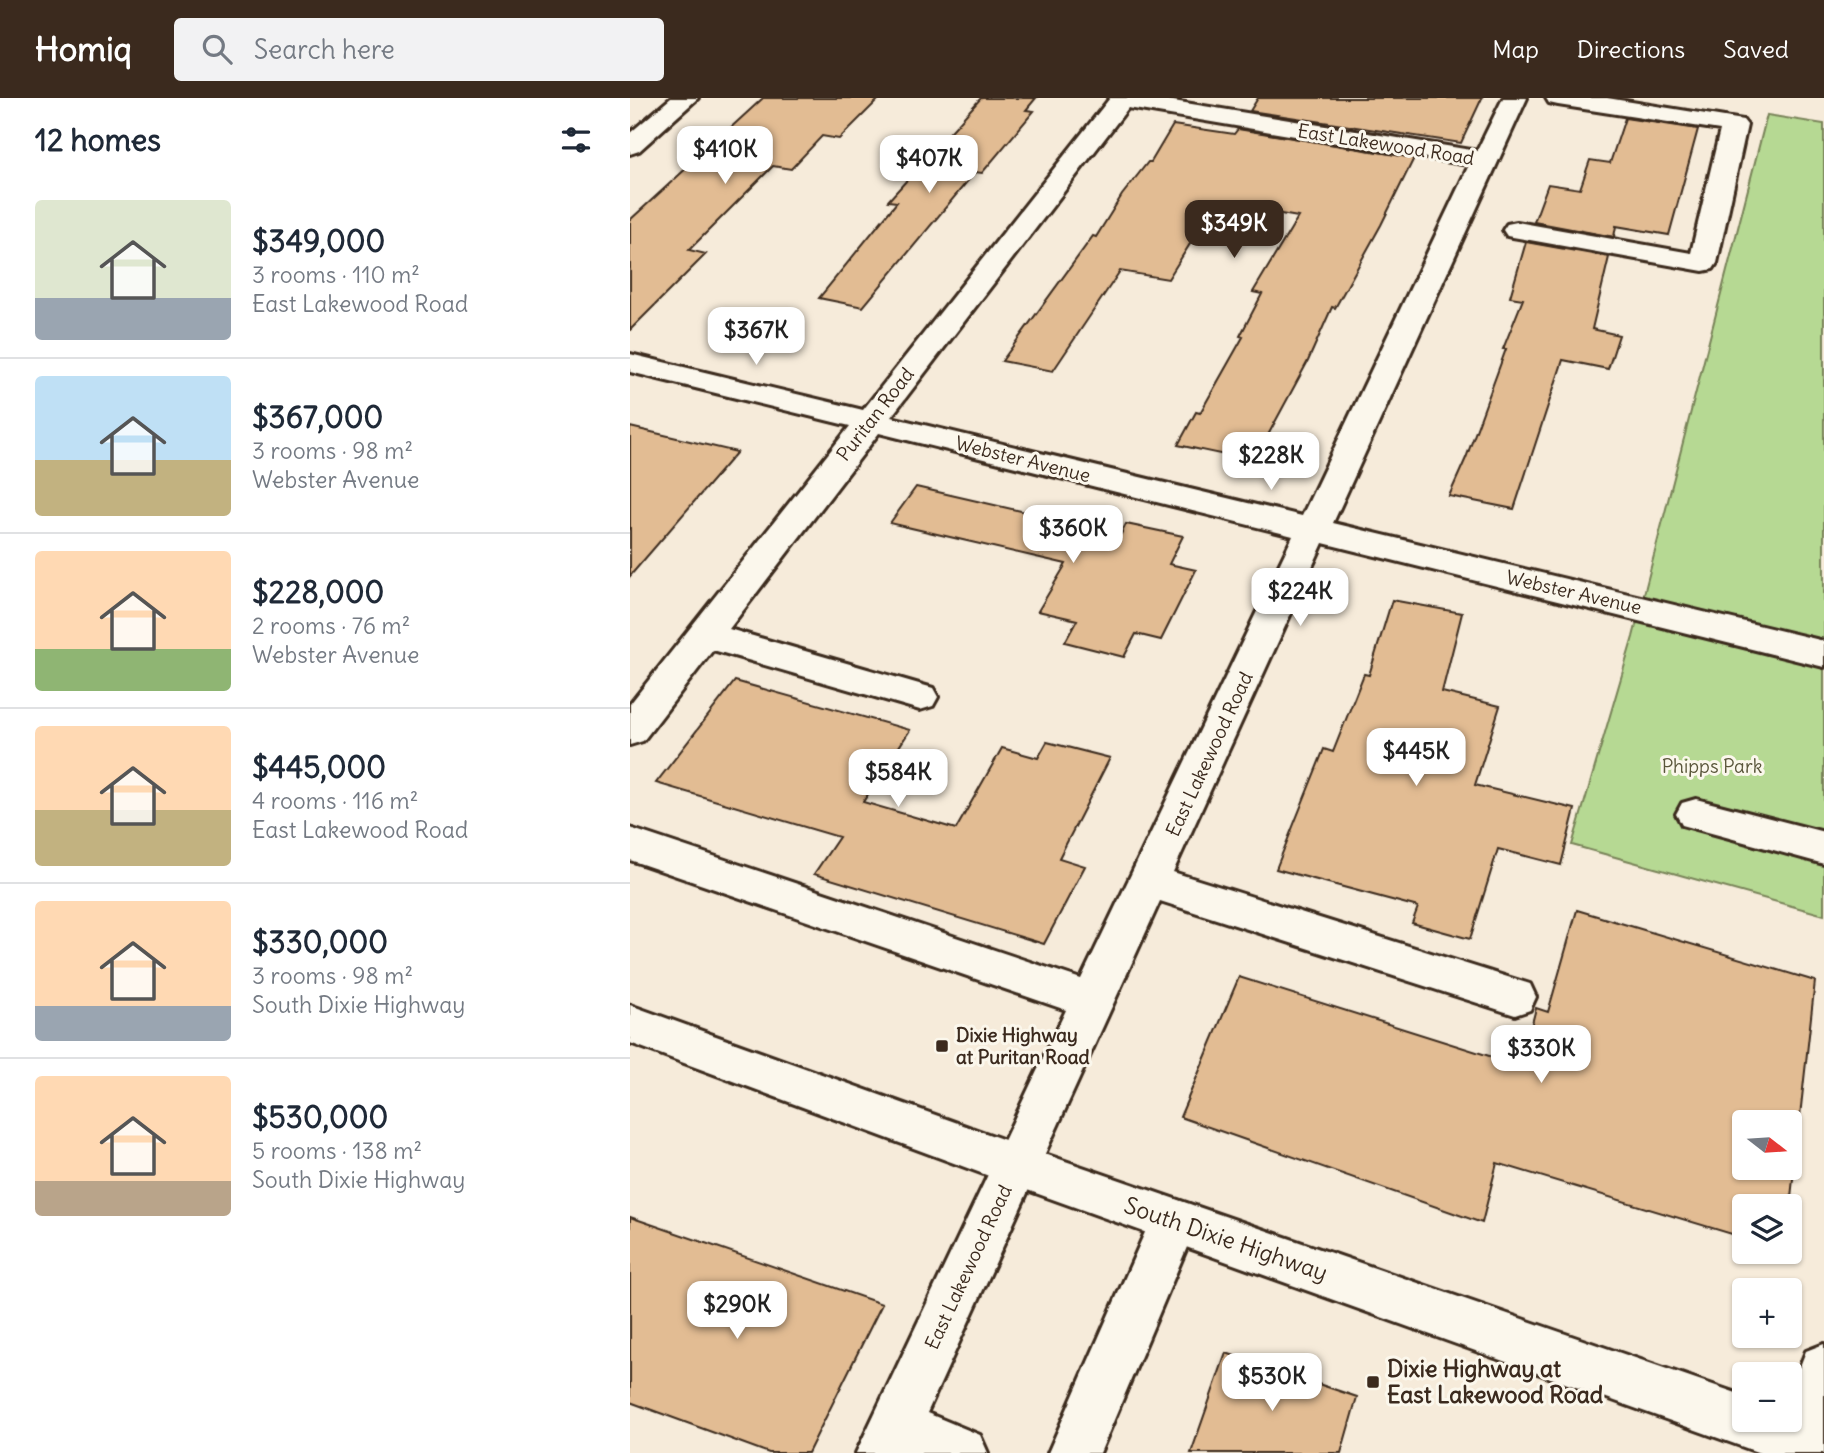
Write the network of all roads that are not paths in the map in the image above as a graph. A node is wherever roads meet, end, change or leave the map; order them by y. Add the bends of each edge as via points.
1 (685, 98) edge
2 (1515, 98) edge
3 (1558, 98) edge
4 (1122, 99) edge
5 (630, 146) edge
6 (1485, 160) junction
7 (1517, 230) dead end
8 (630, 363) edge
9 (869, 422) junction
10 (1314, 531) junction
11 (705, 635) junction
12 (1824, 654) edge
13 (920, 697) dead end
14 (630, 731) edge
15 (1696, 814) dead end
16 (630, 844) edge
17 (1824, 848) edge
18 (1149, 881) junction
19 (1515, 997) dead end
20 (1093, 1001) junction
21 (630, 1024) edge
22 (1016, 1164) junction
23 (1174, 1221) junction
24 (1824, 1369) edge
25 (889, 1439) edge
26 (1813, 1449) edge
27 (962, 1453) edge
28 (1074, 1453) edge

1 - 5 street
2 - 6 street
3 - 7 street via 1734,125 1703,263
4 - 6 street, East Lakewood Road
4 - 9 street, Puritan Road
6 - 10 street, East Lakewood Road
8 - 9 street, Webster Avenue
9 - 10 street, Webster Avenue
9 - 11 street, Puritan Road
10 - 12 street, Webster Avenue
10 - 18 street, East Lakewood Road
11 - 13 street
11 - 14 street, Puritan Road
15 - 17 street
16 - 20 street
18 - 19 street
18 - 20 street, East Lakewood Road
20 - 22 street, East Lakewood Road
21 - 22 street, South Dixie Highway
22 - 23 street, South Dixie Highway
22 - 25 street, East Lakewood Road
23 - 26 street, South Dixie Highway
23 - 28 street
24 - 26 street
25 - 27 street

